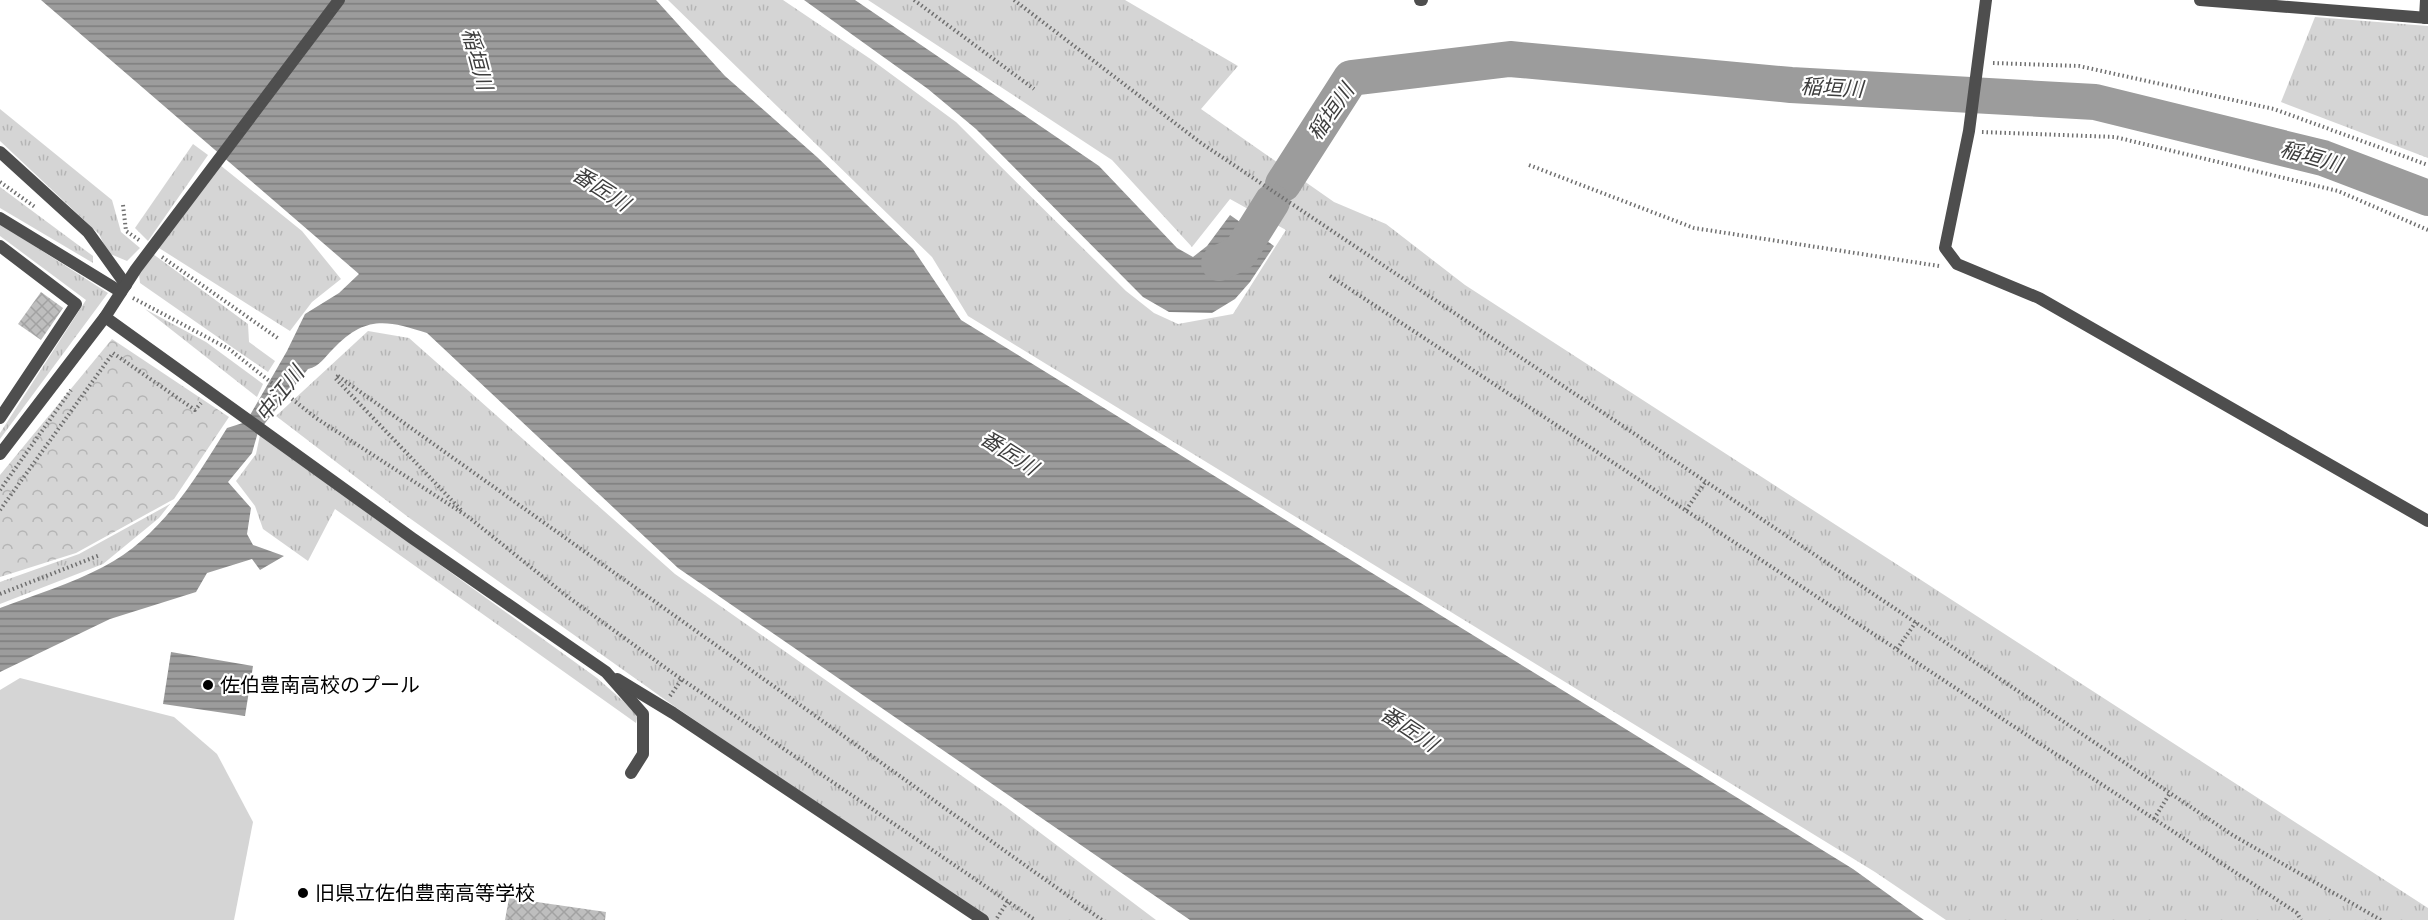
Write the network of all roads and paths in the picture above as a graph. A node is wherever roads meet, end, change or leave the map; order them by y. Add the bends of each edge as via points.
1 (339, 0) edge
2 (914, 0) edge
3 (1014, 0) edge
4 (1986, 0) edge
5 (2200, 0) edge
6 (2426, 0) edge
7 (2427, 18) edge
8 (1978, 63) junction
9 (1034, 89) dead end
10 (1969, 130) junction
11 (0, 152) edge
12 (1529, 165) dead end
13 (2428, 165) edge
14 (123, 205) dead end
15 (0, 218) edge
16 (2428, 230) edge
17 (145, 244) dead end
18 (0, 246) edge
19 (154, 251) dead end
20 (1951, 256) junction
21 (1330, 276) dead end
22 (124, 288) junction
23 (105, 317) junction
24 (279, 339) dead end
25 (73, 388) dead end
26 (195, 410) dead end
27 (0, 418) edge
28 (0, 454) edge
29 (1706, 481) junction
30 (0, 490) edge
31 (0, 510) edge
32 (1686, 510) junction
33 (467, 516) junction
34 (2428, 521) edge
35 (100, 555) dead end
36 (0, 594) edge
37 (1916, 622) junction
38 (1897, 649) junction
39 (606, 672) junction
40 (631, 773) dead end
41 (2170, 793) junction
42 (2154, 819) junction
43 (1008, 901) junction
44 (983, 920) edge
45 (996, 920) edge
46 (1035, 920) edge
47 (1102, 920) edge
48 (2301, 920) edge
49 (2381, 920) edge

1 - 22 street
2 - 9 path
3 - 29 path via 1202,143
4 - 8 street
5 - 7 street
6 - 7 street
8 - 10 street
8 - 13 path via 2079,66 2274,109
10 - 16 path via 2115,137 2338,191
10 - 20 street via 1945,248
11 - 22 street via 88,232
12 - 20 path via 1694,228 1938,266
14 - 17 path via 126,231
15 - 22 street
18 - 27 street via 76,304
19 - 24 path
20 - 34 street via 1957,264 2039,298
21 - 32 path
22 - 23 street
22 - 33 path via 230,348 316,418
23 - 28 street
23 - 39 street
25 - 30 path
26 - 31 path via 113,353
29 - 32 path
29 - 37 path
32 - 38 path
33 - 43 path via 568,597 674,674
33 - 47 path via 334,378 338,376
35 - 36 path
37 - 38 path
37 - 41 path
38 - 42 path
39 - 40 street via 643,714 643,754
39 - 44 street
41 - 42 path
41 - 49 path via 2234,836
42 - 48 path via 2297,913
43 - 45 path
43 - 46 path

